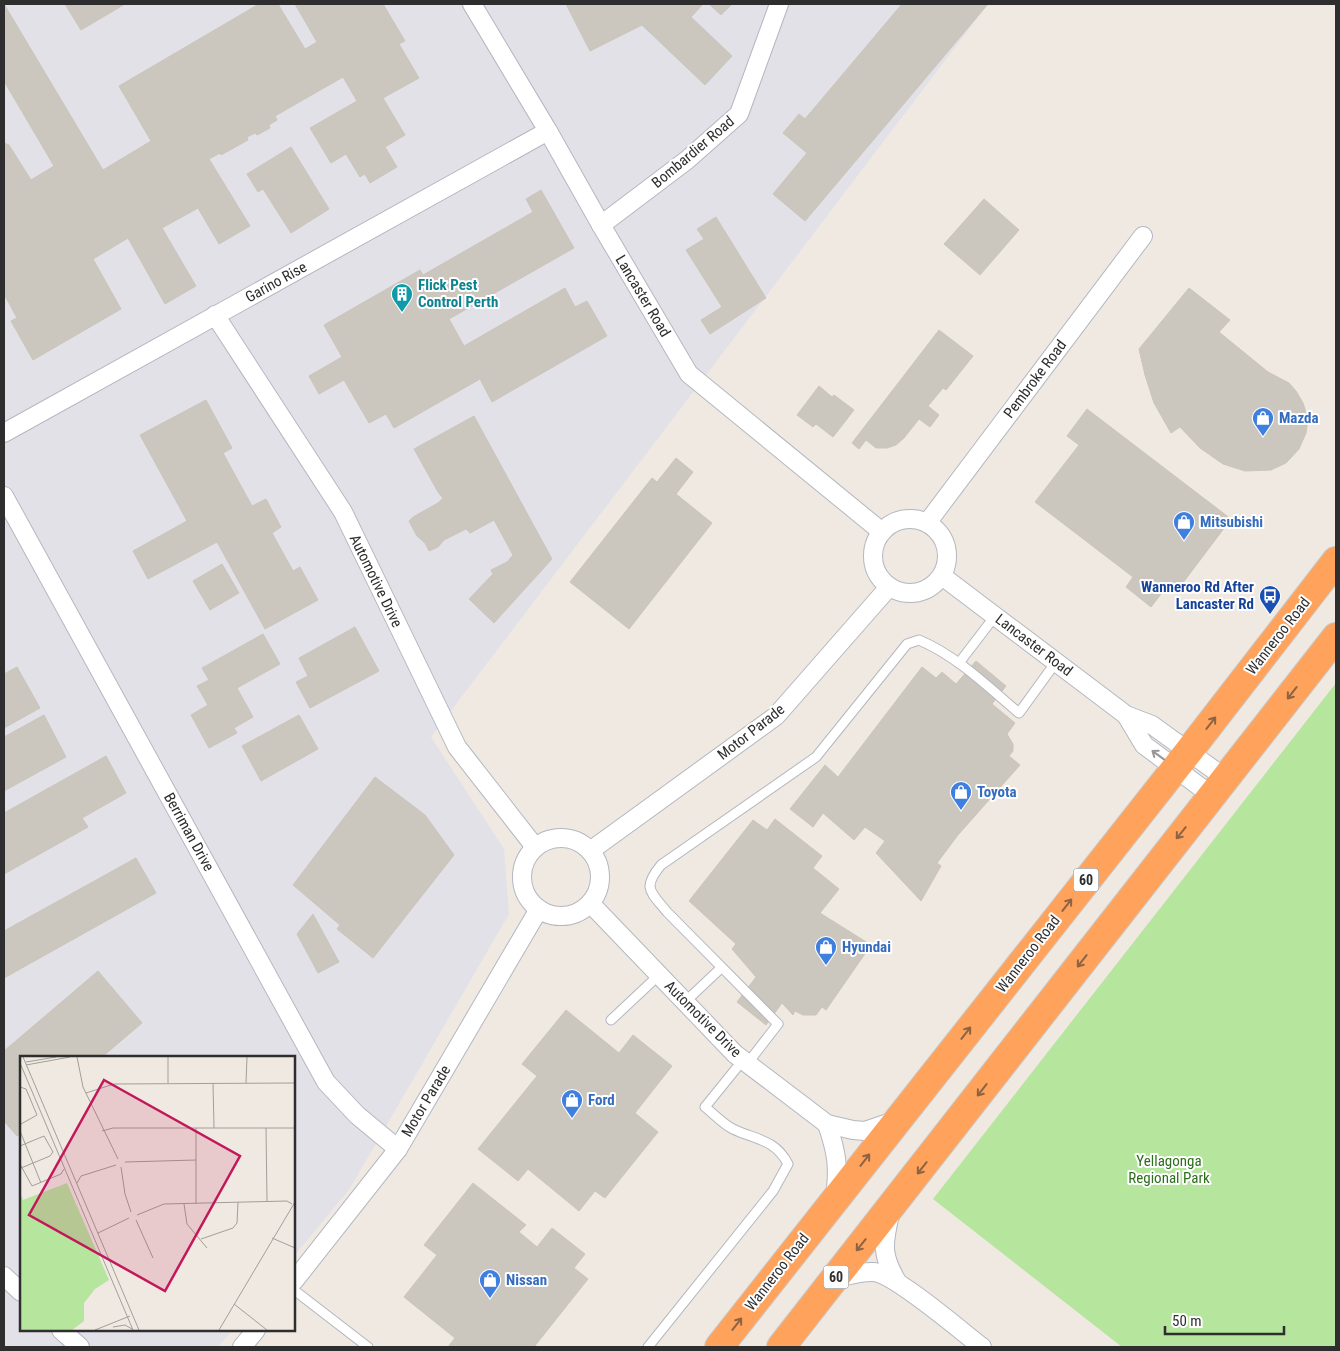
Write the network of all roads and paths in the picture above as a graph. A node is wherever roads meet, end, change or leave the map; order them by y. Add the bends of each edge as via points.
1 (472, 4) edge
2 (779, 4) edge
3 (548, 131) junction
4 (601, 225) junction
5 (1143, 236) dead end
6 (215, 316) junction
7 (4, 432) edge
8 (4, 496) edge
9 (927, 523) junction
10 (882, 532) junction
11 (1336, 561) edge
12 (942, 576) junction
13 (889, 587) junction
14 (995, 616) junction
15 (1336, 637) edge
16 (1056, 662) junction
17 (959, 663) junction
18 (1182, 760) junction
19 (1218, 786) junction
20 (535, 847) junction
21 (590, 851) junction
22 (590, 903) junction
23 (539, 909) junction
24 (721, 968) junction
25 (659, 975) junction
26 (686, 1002) junction
27 (612, 1020) dead end
28 (745, 1062) junction
29 (897, 1119) junction
30 (827, 1124) junction
31 (398, 1149) junction
32 (835, 1198) junction
33 (892, 1207) junction
34 (4, 1276) edge
35 (835, 1278) junction
36 (295, 1280) edge
37 (898, 1283) junction
38 (20, 1291) edge
39 (295, 1291) edge
40 (62, 1331) edge
41 (255, 1331) edge
42 (80, 1347) edge
43 (242, 1347) edge
44 (368, 1347) edge
45 (648, 1347) edge
46 (719, 1347) edge
47 (781, 1347) edge
48 (982, 1347) edge

1 - 3 street, Lancaster Road
2 - 4 street, Bombardier Road via 738,114 687,160
3 - 4 street, Lancaster Road
3 - 6 street, Garino Rise
4 - 10 street, Lancaster Road via 689,374
5 - 9 street, Pembroke Road
6 - 7 street, Garino Rise
6 - 20 street, Automotive Drive via 343,512 457,747
8 - 31 street, Berriman Drive via 326,1082 357,1115
9 - 10 street via 903,519
9 - 12 street via 937,530 948,552
10 - 13 street via 875,542 873,555 877,573
18 -> 11 highway, Wanneroo Road / 60
12 - 13 street via 934,585 912,594
12 - 14 street, Lancaster Road
13 - 21 street, Motor Parade via 776,716
14 - 16 street, Lancaster Road
14 - 17 lane
15 -> 19 highway, 60
16 - 17 lane via 1019,713
16 - 18 street, Lancaster Road via 1126,714 1142,743
17 - 24 lane via 935,646 919,640 907,644 816,757 661,865 651,877 649,885 653,895
18 - 19 street, Lancaster Road
29 -> 18 highway, Wanneroo Road / 60
19 -> 33 highway, 60
20 - 21 street via 548,840 563,838 578,842
20 - 23 street via 526,858 522,872 523,886
21 - 22 street via 600,877
22 - 23 street via 566,915 552,915
22 - 25 street, Automotive Drive
23 - 31 street, Motor Parade
24 - 26 lane
24 - 28 lane via 778,1024
25 - 26 street, Automotive Drive
25 - 27 lane
26 - 28 street, Automotive Drive
28 - 30 street, Automotive Drive
28 - 45 lane via 706,1107 732,1129 771,1144 783,1154 788,1164 773,1191
29 - 30 street, Automotive Drive via 865,1131
32 -> 29 highway, Wanneroo Road / 60
30 - 32 street via 837,1156
31 - 36 street, Motor Parade
46 -> 32 highway, Wanneroo Road / 60
33 -> 35 highway, 60
33 - 37 street via 884,1246
34 - 38 street
35 - 37 street via 874,1272
35 - 47 highway, 60
37 - 48 street
39 - 44 lane
40 - 42 street
41 - 43 street

